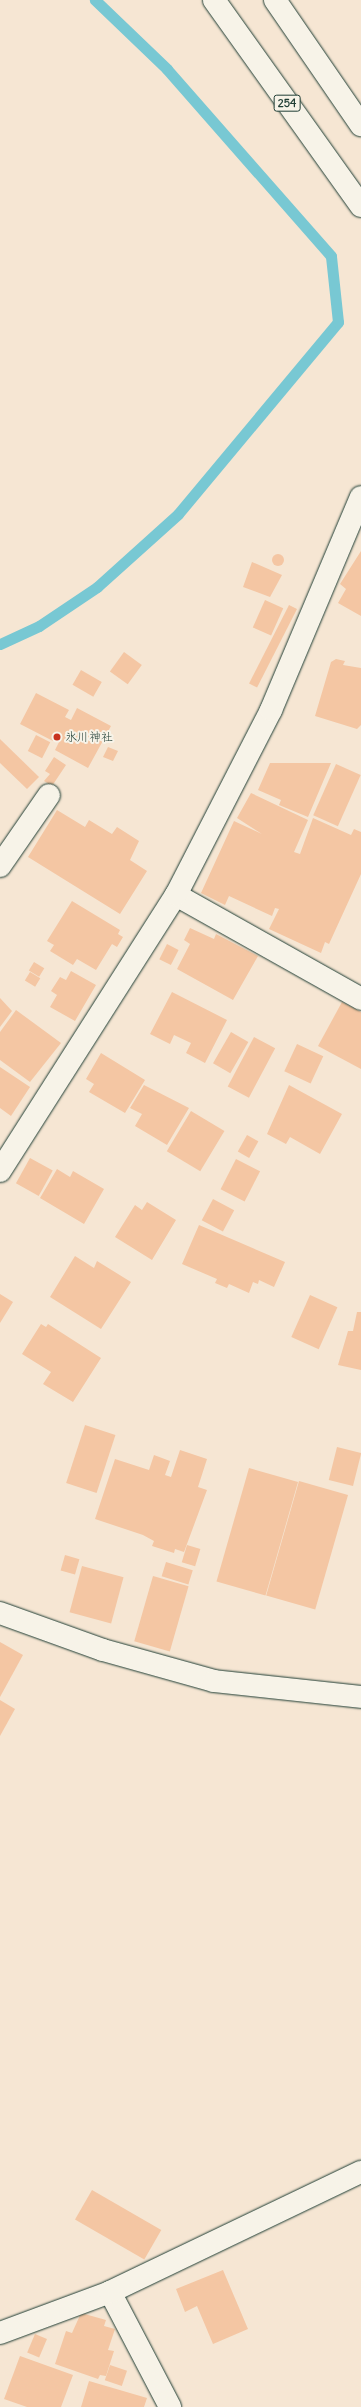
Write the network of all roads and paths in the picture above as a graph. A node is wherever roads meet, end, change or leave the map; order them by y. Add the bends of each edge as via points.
1 (214, 0) edge
2 (274, 0) edge
3 (361, 125) edge
4 (361, 206) edge
5 (361, 497) edge
6 (49, 795) dead end
7 (0, 866) edge
8 (176, 895) junction
9 (361, 999) edge
10 (0, 1171) edge
11 (0, 1613) edge
12 (361, 1697) edge
13 (361, 2172) edge
14 (110, 2292) junction
15 (0, 2333) edge
16 (168, 2406) edge

1 - 4 main road, 254
2 - 3 main road
5 - 8 main road via 270,710
6 - 7 main road
8 - 9 main road
8 - 10 main road
11 - 12 main road via 103,1650 214,1681
13 - 14 main road
14 - 15 main road
14 - 16 main road

